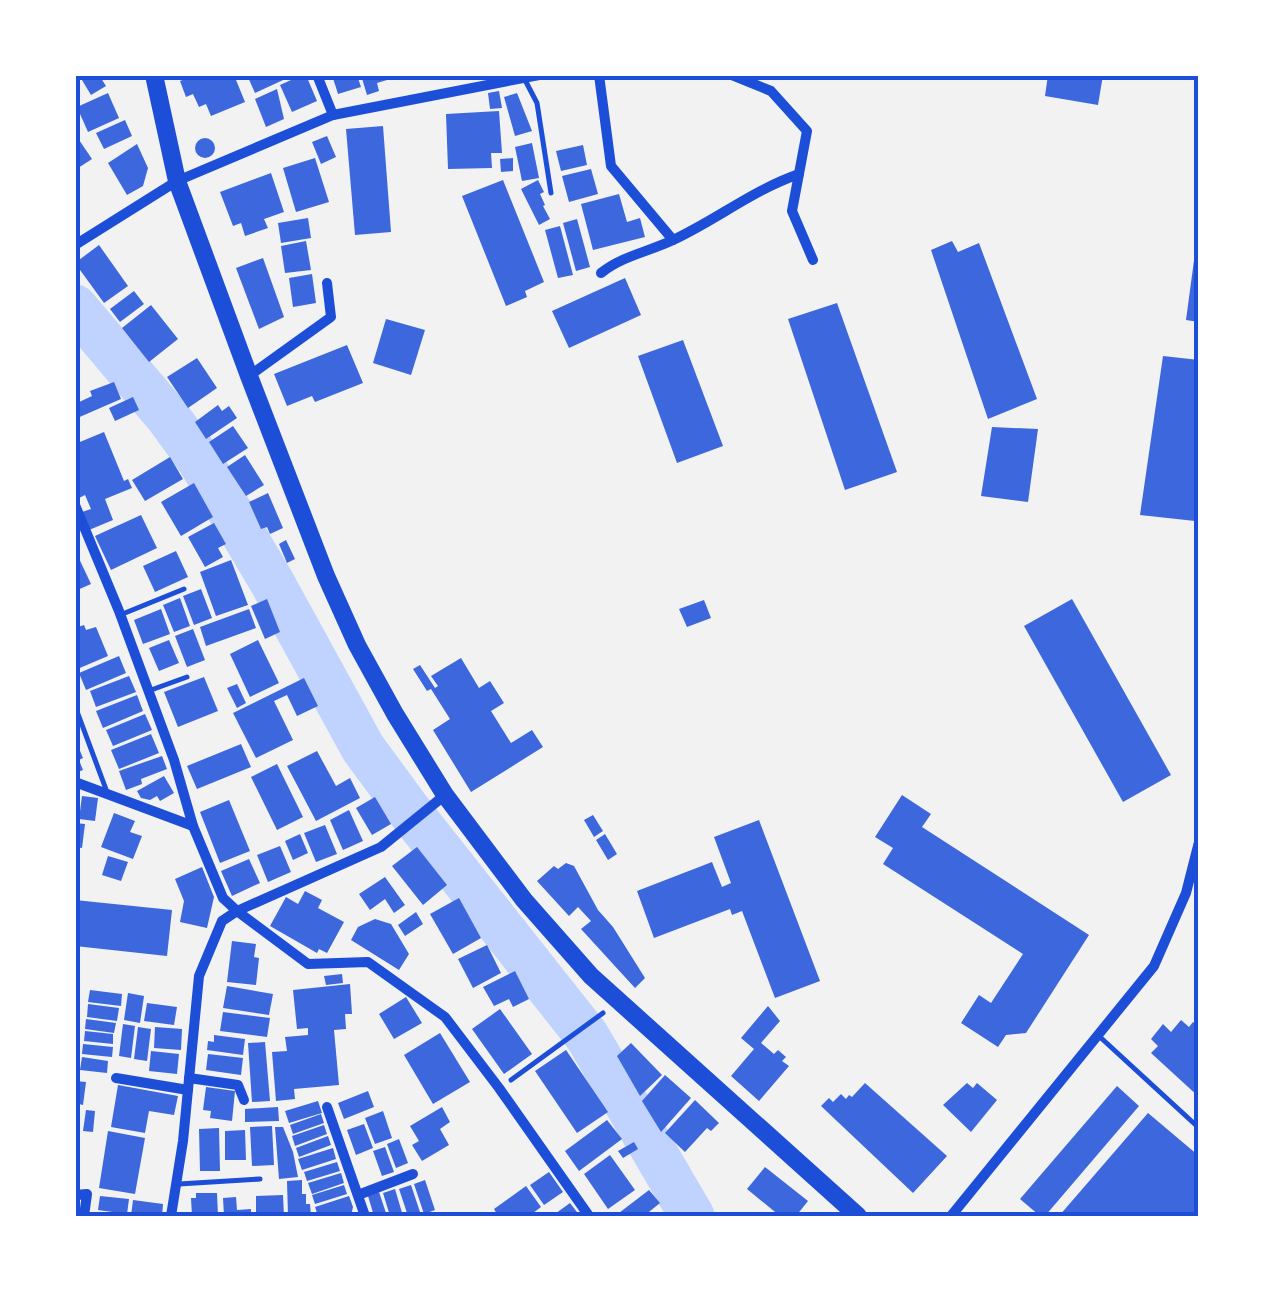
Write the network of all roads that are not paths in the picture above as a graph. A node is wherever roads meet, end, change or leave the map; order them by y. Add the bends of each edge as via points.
1 (154, 75) edge
2 (317, 75) edge
3 (539, 75) edge
4 (598, 75) edge
5 (732, 75) edge
6 (523, 76) edge
7 (332, 116) junction
8 (799, 174) junction
9 (177, 181) junction
10 (551, 193) dead end
11 (673, 240) junction
12 (75, 245) edge
13 (813, 260) dead end
14 (601, 273) dead end
15 (327, 283) dead end
16 (249, 376) junction
17 (75, 505) edge
18 (184, 590) dead end
19 (120, 615) junction
20 (187, 677) dead end
21 (148, 691) junction
22 (75, 706) edge
23 (75, 782) edge
24 (108, 795) junction
25 (438, 801) junction
26 (193, 826) junction
27 (1199, 842) edge
28 (237, 912) junction
29 (1100, 1037) junction
30 (116, 1078) dead end
31 (188, 1084) junction
32 (244, 1100) dead end
33 (327, 1107) dead end
34 (1199, 1128) edge
35 (412, 1174) dead end
36 (260, 1179) dead end
37 (176, 1184) junction
38 (75, 1195) edge
39 (358, 1195) junction
40 (84, 1216) edge
41 (171, 1216) edge
42 (365, 1216) edge
43 (590, 1216) edge
44 (858, 1216) edge
45 (951, 1216) edge

1 - 9 main road
2 - 7 street
3 - 6 street
4 - 11 street via 612,166
5 - 8 street via 771,91 807,131
6 - 7 street
6 - 10 lane via 536,102
7 - 9 street
8 - 11 street
8 - 13 street via 792,211
9 - 12 street
9 - 16 main road
11 - 14 street
15 - 16 street via 332,317
16 - 25 main road via 326,576
17 - 19 street
18 - 19 lane
19 - 21 street
20 - 21 lane
21 - 26 street
22 - 24 lane
23 - 24 street
24 - 26 street
25 - 28 street via 380,848
25 - 44 main road via 590,976
26 - 28 street via 223,898
27 - 29 street via 1186,894 1154,966
28 - 31 street via 222,922 199,976
28 - 43 street via 308,964 368,962 445,1017
29 - 34 lane
29 - 45 street
30 - 31 street
31 - 32 street via 238,1085
31 - 37 street
33 - 39 street
35 - 39 street
36 - 37 lane
37 - 41 street
38 - 40 street via 87,1194
39 - 42 street

